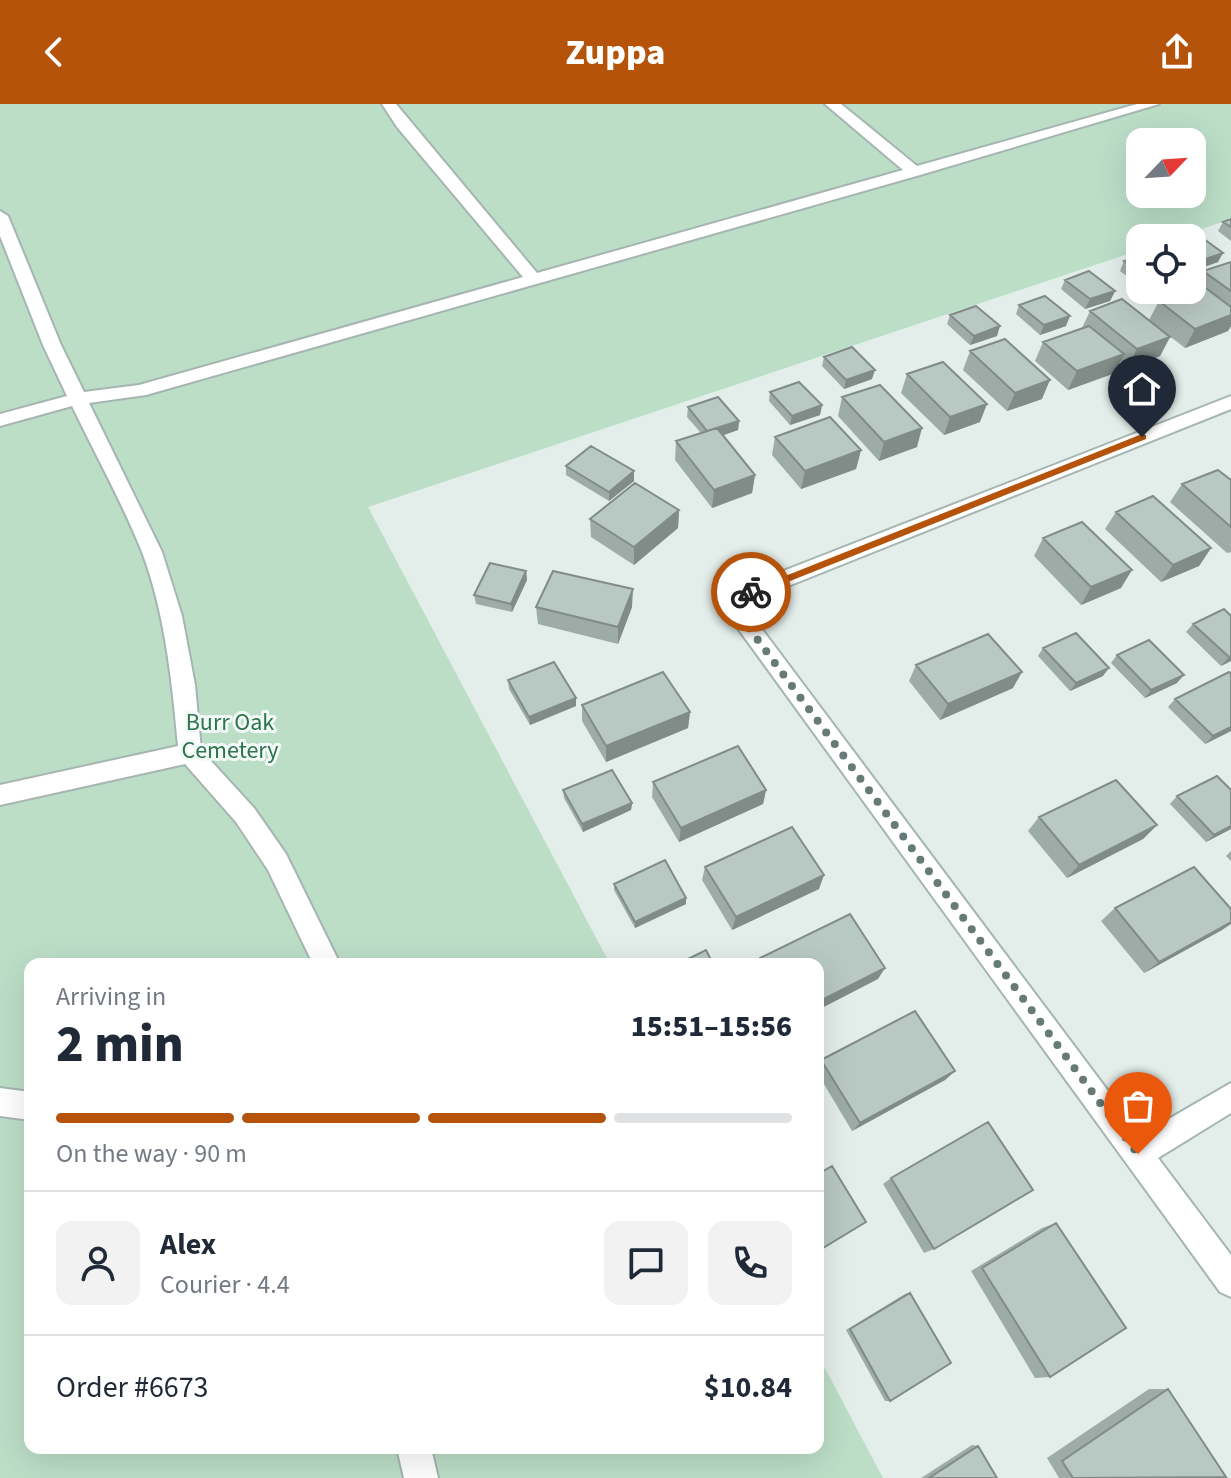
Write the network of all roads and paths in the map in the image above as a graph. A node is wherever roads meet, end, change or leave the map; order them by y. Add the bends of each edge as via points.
1 (389, 104) edge
2 (832, 104) edge
3 (1152, 104) edge
4 (915, 172) junction
5 (0, 216) edge
6 (534, 280) junction
7 (77, 399) junction
8 (1231, 402) edge
9 (0, 420) edge
10 (190, 753) junction
11 (0, 795) edge
12 (324, 958) edge
13 (1231, 1097) edge
14 (0, 1102) edge
15 (24, 1105) edge
16 (1138, 1154) junction
17 (1231, 1281) edge
18 (415, 1454) edge
19 (421, 1478) edge

1 - 6 street
2 - 4 street
3 - 4 street
4 - 6 street
5 - 7 street
6 - 7 street via 140,391
7 - 9 street
7 - 10 street via 152,552 171,616
8 - 16 street via 729,601
10 - 11 street
10 - 12 street via 245,815 277,862
13 - 16 street
14 - 15 street
16 - 17 street
18 - 19 street

